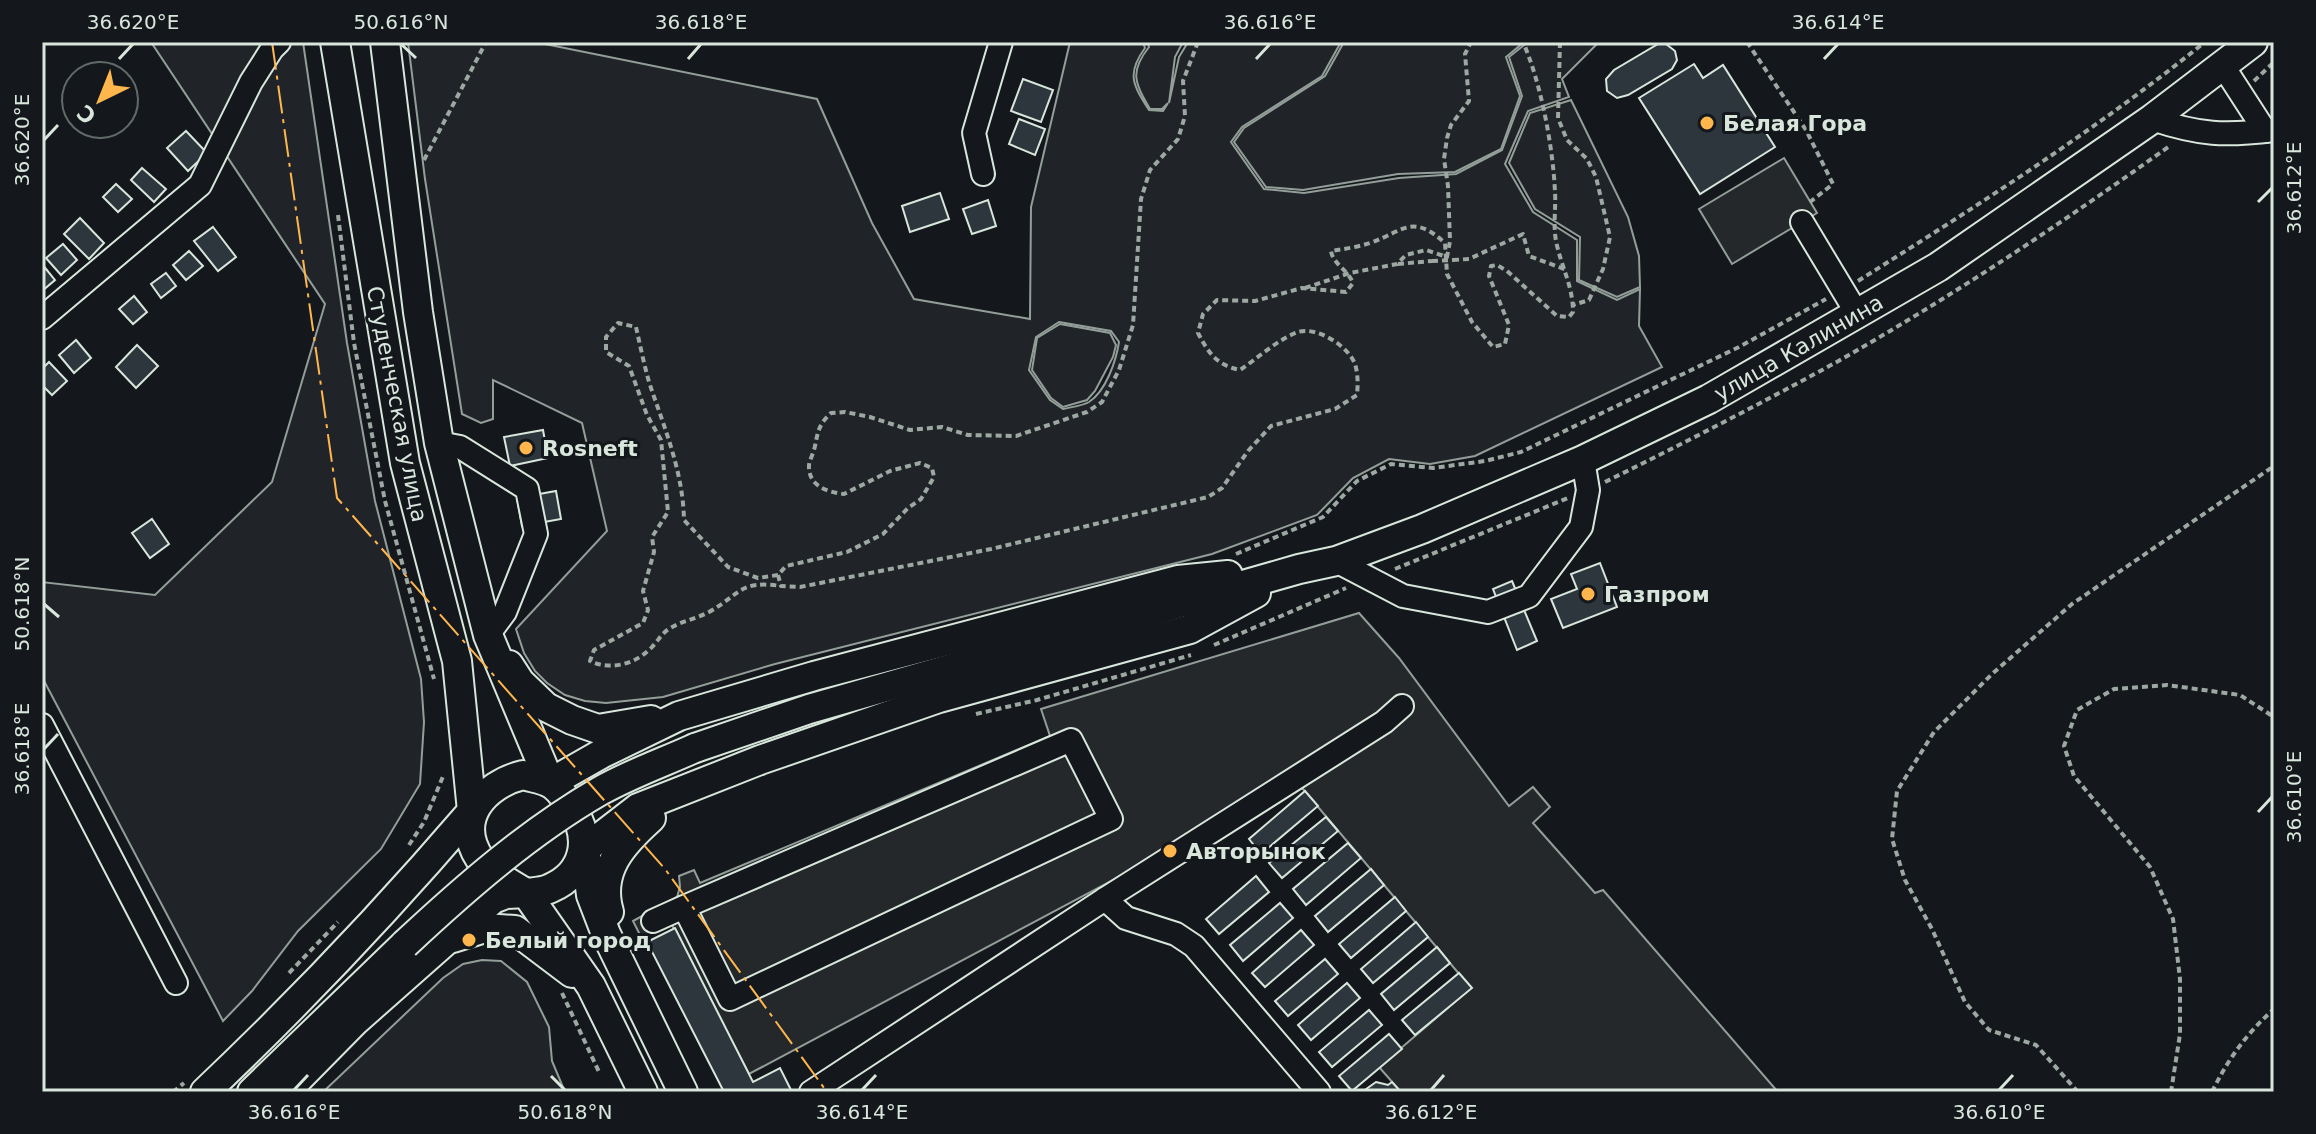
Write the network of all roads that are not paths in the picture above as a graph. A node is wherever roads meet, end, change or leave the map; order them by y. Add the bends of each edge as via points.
1 (279, 42) edge
2 (335, 42) edge
3 (385, 42) edge
4 (1001, 42) edge
5 (2253, 42) edge
6 (2223, 66) junction
7 (2152, 119) junction
8 (2269, 131) edge
9 (983, 174) dead end
10 (1806, 212) road end
11 (1858, 315) junction
12 (42, 318) edge
13 (439, 443) junction
14 (1583, 460) junction
15 (1336, 561) junction
16 (1299, 569) junction
17 (488, 635) junction
18 (1402, 706) dead end
19 (679, 716) junction
20 (42, 725) edge
21 (760, 760) junction
22 (550, 783) junction
23 (472, 811) junction
24 (585, 849) junction
25 (526, 893) junction
26 (1105, 899) junction
27 (684, 907) junction
28 (653, 921) dead end
29 (445, 940) junction
30 (626, 970) junction
31 (176, 983) dead end
32 (591, 986) junction
33 (197, 1085) edge
34 (252, 1092) edge
35 (285, 1092) edge
36 (643, 1092) edge
37 (683, 1092) edge
38 (811, 1092) edge
39 (1319, 1092) edge

1 - 12 street via 251,82 200,185
2 - 23 main road, Студенческая улица via 405,463 457,661
3 - 13 main road, Студенческая улица
4 - 9 street via 974,133
5 - 6 main road, улица Калинина
6 - 7 main road, улица Калинина
6 - 8 street
7 - 8 street via 2210,135
7 - 11 main road, улица Калинина via 1938,267
10 - 11 street
11 - 14 main road, улица Калинина via 1709,399
13 - 17 main road, Студенческая улица
13 - 17 street via 460,447 527,489 536,534 505,612
14 - 15 main road, улица Калинина
14 - 15 street via 1588,490 1581,527 1529,596 1488,612 1403,596
15 - 16 main road, улица Калинина
16 - 19 main road via 1178,580
16 - 21 main road via 1190,629 939,698
16 - 34 main road, bridge via 809,709 695,748 602,790 456,897
17 - 19 main road via 528,690 572,720 598,729
17 - 22 main road, Студенческая улица
18 - 26 street
19 - 22 main road
20 - 31 street
21 - 24 main road via 638,808
21 - 30 main road via 655,814 628,838 609,868 604,894
22 - 23 main road via 523,775 508,779
22 - 24 main road via 581,823
23 - 25 main road via 470,831 481,860
23 - 33 main road via 263,1037
24 - 25 main road via 568,877 550,889
24 - 30 main road via 591,895
25 - 29 main road via 493,899
25 - 32 main road
26 - 38 street
26 - 39 street via 1126,918 1176,934 1194,946
27 - 27 street via 730,999 1111,819 1071,740
27 - 28 street
29 - 32 main road via 485,928 515,930
29 - 35 main road
30 - 37 main road
32 - 36 main road

